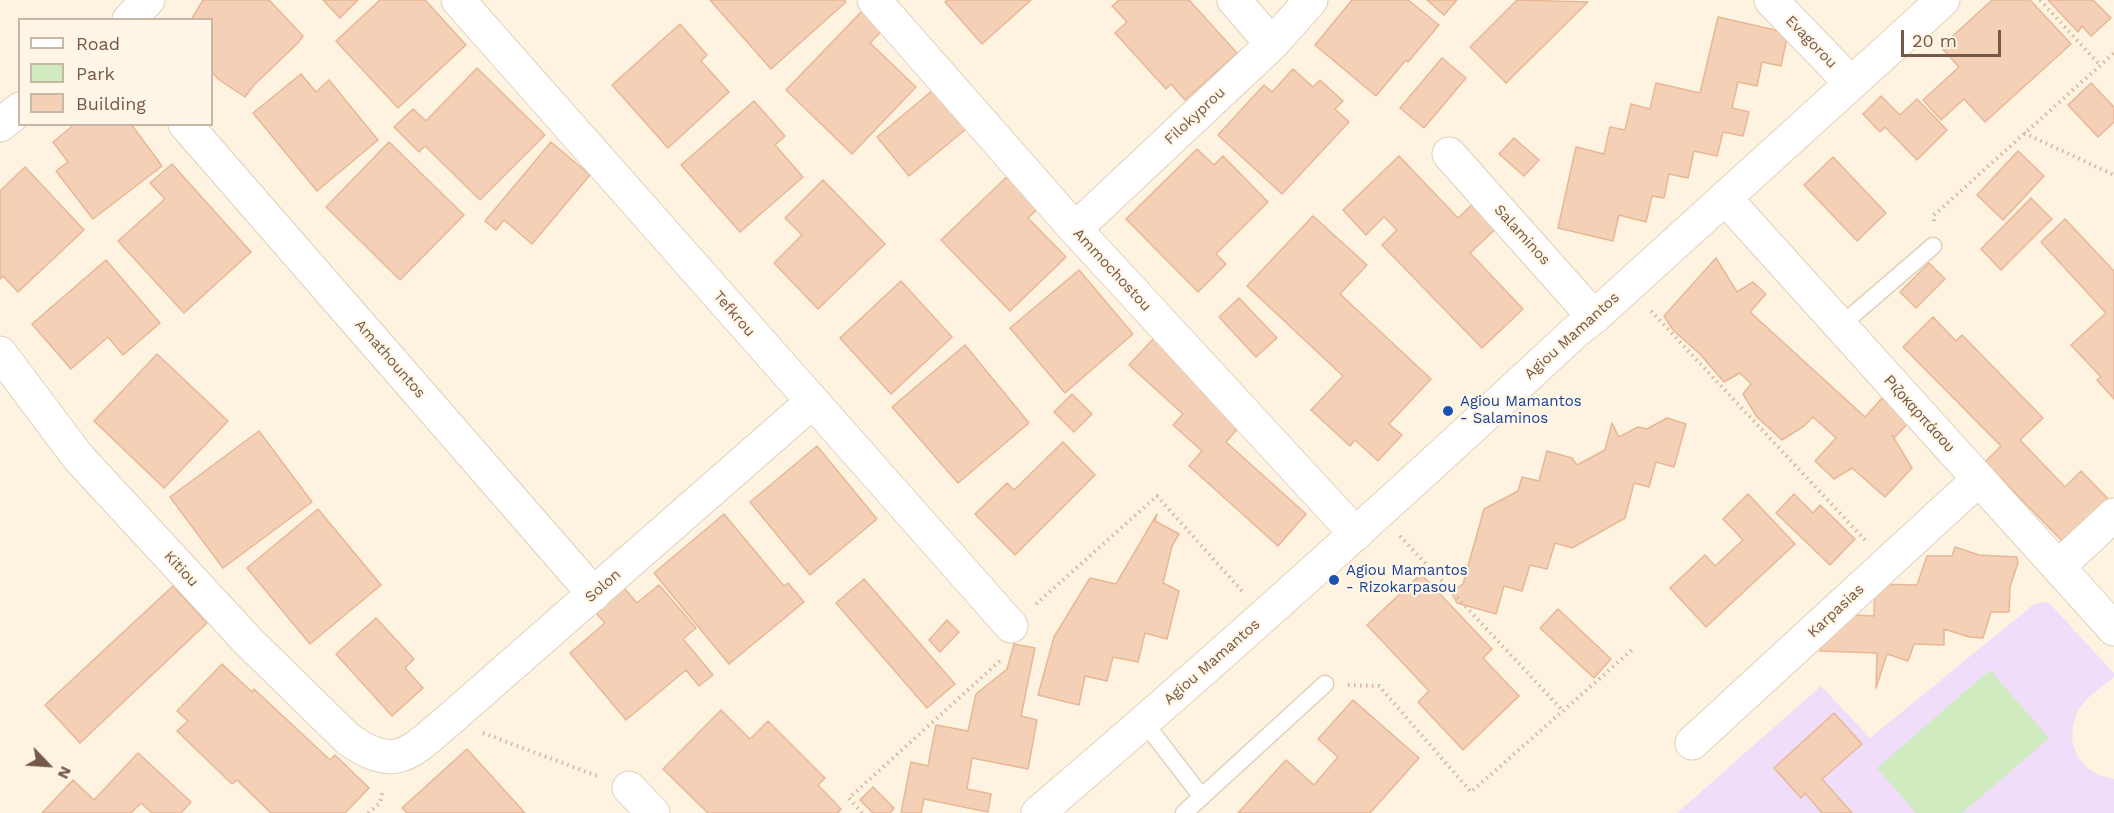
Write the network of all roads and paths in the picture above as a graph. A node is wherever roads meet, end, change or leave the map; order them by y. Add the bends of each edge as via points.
1 (148, 0) edge
2 (458, 0) edge
3 (874, 0) edge
4 (1234, 0) edge
5 (1311, 0) edge
6 (1771, 0) edge
7 (1943, 0) edge
8 (2040, 0) edge
9 (131, 18) edge
10 (1272, 44) junction
11 (2114, 53) edge
12 (2100, 65) junction
13 (1851, 83) junction
14 (18, 110) edge
15 (0, 124) edge
16 (187, 126) edge
17 (2024, 133) junction
18 (1449, 154) dead end
19 (2114, 175) edge
20 (1725, 198) junction
21 (1075, 229) junction
22 (1933, 246) joint
23 (1628, 286) junction
24 (1594, 317) junction
25 (1840, 326) junction
26 (0, 353) edge
27 (812, 402) junction
28 (1978, 479) junction
29 (2114, 514) edge
30 (1368, 524) junction
31 (1887, 564) junction
32 (2058, 567) junction
33 (594, 594) junction
34 (1265, 616) junction
35 (1011, 626) junction
36 (2114, 629) edge
37 (1632, 650) dead end
38 (1325, 684) joint
39 (1563, 711) junction
40 (449, 720) junction
41 (1144, 722) junction
42 (1692, 743) dead end
43 (387, 758) joint
44 (629, 788) joint
45 (1202, 797) junction
46 (653, 813) edge
47 (862, 813) edge
48 (1038, 813) edge
49 (1184, 813) edge

1 - 9 street
2 - 27 street, Tefkrou
3 - 21 street, Ammochostou
4 - 10 street
5 - 10 street, Filokyprou
6 - 13 street, Evagorou
7 - 13 street, Agiou Mamantos
8 - 12 path
10 - 21 street, Filokyprou
11 - 12 path
12 - 17 path
13 - 20 street, Agiou Mamantos
14 - 15 street
16 - 33 street, Amathountos
17 - 19 path
17 - 22 path via 1934,215
18 - 24 street, Salaminos
20 - 23 street, Agiou Mamantos
20 - 25 street, Ριζοκαρπάσου
21 - 30 street, Ammochostou
22 - 25 lane
23 - 24 street, Agiou Mamantos
23 - 31 path
24 - 30 street, Agiou Mamantos
25 - 28 street, Ριζοκαρπάσου
26 - 43 street, Kitiou via 78,457 248,641 348,739 365,752
27 - 33 street, Solon
27 - 35 street, Tefkrou
28 - 31 street, Karpasias
28 - 32 street, Ριζοκαρπάσου
29 - 32 street
30 - 34 street, Agiou Mamantos
30 - 39 path
31 - 42 street, Karpasias
32 - 36 street, Ριζοκαρπάσου
33 - 40 street, Solon
34 - 35 path via 1157,496
34 - 41 street, Agiou Mamantos
35 - 47 path via 1011,651 849,798
37 - 39 path
38 - 39 path via 1379,686 1471,792
38 - 45 lane
40 - 43 street, Solon via 415,748
40 - 44 path
41 - 45 lane
41 - 48 street, Agiou Mamantos
44 - 46 street
45 - 49 lane

